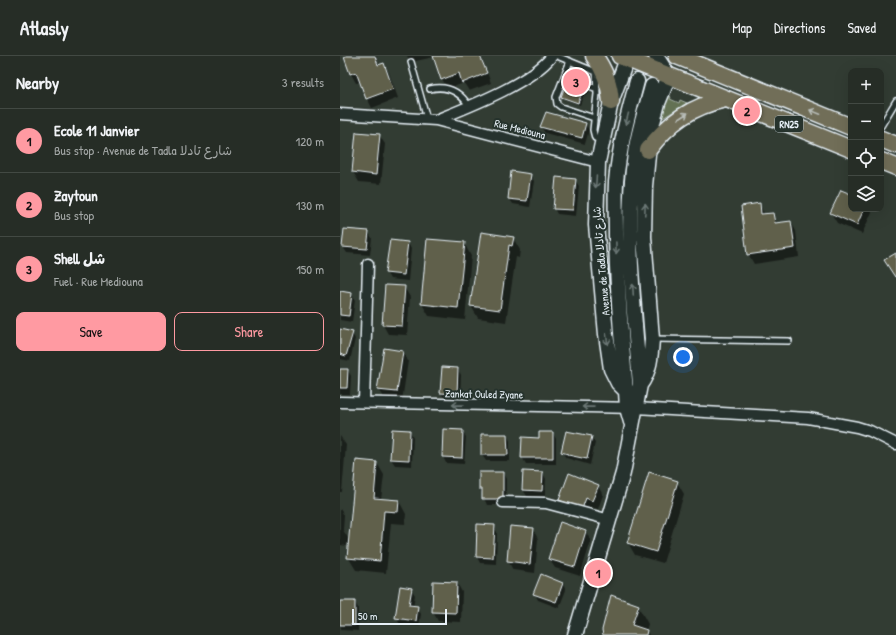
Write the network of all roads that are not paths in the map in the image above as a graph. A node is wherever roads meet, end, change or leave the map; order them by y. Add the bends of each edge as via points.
1 (552, 56) edge
2 (557, 56) edge
3 (677, 56) edge
4 (625, 57) edge
5 (658, 58) edge
6 (570, 61) junction
7 (411, 62) dead end
8 (595, 62) edge
9 (565, 76) junction
10 (669, 76) junction
11 (637, 81) dead end
12 (652, 86) dead end
13 (430, 89) dead end
14 (604, 95) junction
15 (726, 99) junction
16 (896, 101) edge
17 (470, 106) junction
18 (340, 114) edge
19 (594, 118) junction
20 (431, 119) junction
21 (884, 121) edge
22 (848, 126) edge
23 (884, 140) edge
24 (602, 141) junction
25 (896, 145) edge
26 (848, 148) edge
27 (648, 150) junction
28 (598, 162) junction
29 (884, 162) edge
30 (896, 167) edge
31 (368, 264) dead end
32 (652, 339) junction
33 (789, 341) dead end
34 (640, 385) junction
35 (626, 391) junction
36 (340, 402) edge
37 (364, 402) junction
38 (632, 408) junction
39 (896, 444) edge
40 (503, 502) dead end
41 (610, 520) junction
42 (575, 635) edge

1 - 17 street, Rue Mediouna via 532,74
2 - 6 lane
3 - 5 main road
3 - 10 main road, Avenue de Tadla شارع تادلا
22 -> 3 main road, RN25
4 - 5 main road via 644,61
4 - 10 main road, RN25
4 - 14 main road, Avenue de Tadla شارع تادلا
5 - 10 main road
6 - 8 lane
6 - 9 lane
7 - 20 lane
8 - 14 main road via 606,75
9 - 14 lane
9 - 19 lane via 556,98 557,104
10 - 15 main road, RN25
10 - 27 main road, Avenue de Tadla شارع تادلا via 654,119
11 -> 35 main road, Avenue de Tadla شارع تادلا via 623,136 616,184 618,303
34 -> 12 main road, Avenue de Tadla شارع تادلا via 633,290 631,196 635,152
13 - 17 lane via 451,90
14 - 19 lane
14 - 24 main road, Avenue de Tadla شارع تادلا
15 - 26 main road, RN25
27 -> 15 main road via 677,120 702,105
16 - 21 lane
17 - 20 street, Rue Mediouna
18 - 20 street, Rue Mediouna
19 - 24 lane via 595,138
20 - 28 street, Rue Mediouna
23 - 25 main road
24 - 28 main road, Avenue de Tadla شارع تادلا
32 -> 27 main road, Avenue de Tadla شارع تادلا via 644,237
28 -> 35 main road, Avenue de Tadla شارع تادلا via 596,225 606,334 612,369 618,383
29 - 30 main road
31 - 37 street
32 - 33 lane
32 - 34 main road, Avenue de Tadla شارع تادلا via 649,366
34 - 38 main road, Avenue de Tadla شارع تادلا
35 - 38 main road, Avenue de Tadla شارع تادلا
36 - 37 street, Zankat Ouled Zyane
38 -> 37 street, Zankat Ouled Zyane
38 - 39 street, Zankat Ouled Zyane via 808,418 857,427
38 - 41 main road, Avenue de Tadla شارع تادلا via 632,426 623,473
40 - 41 street via 546,503
41 - 42 main road, Avenue de Tadla شارع تادلا

